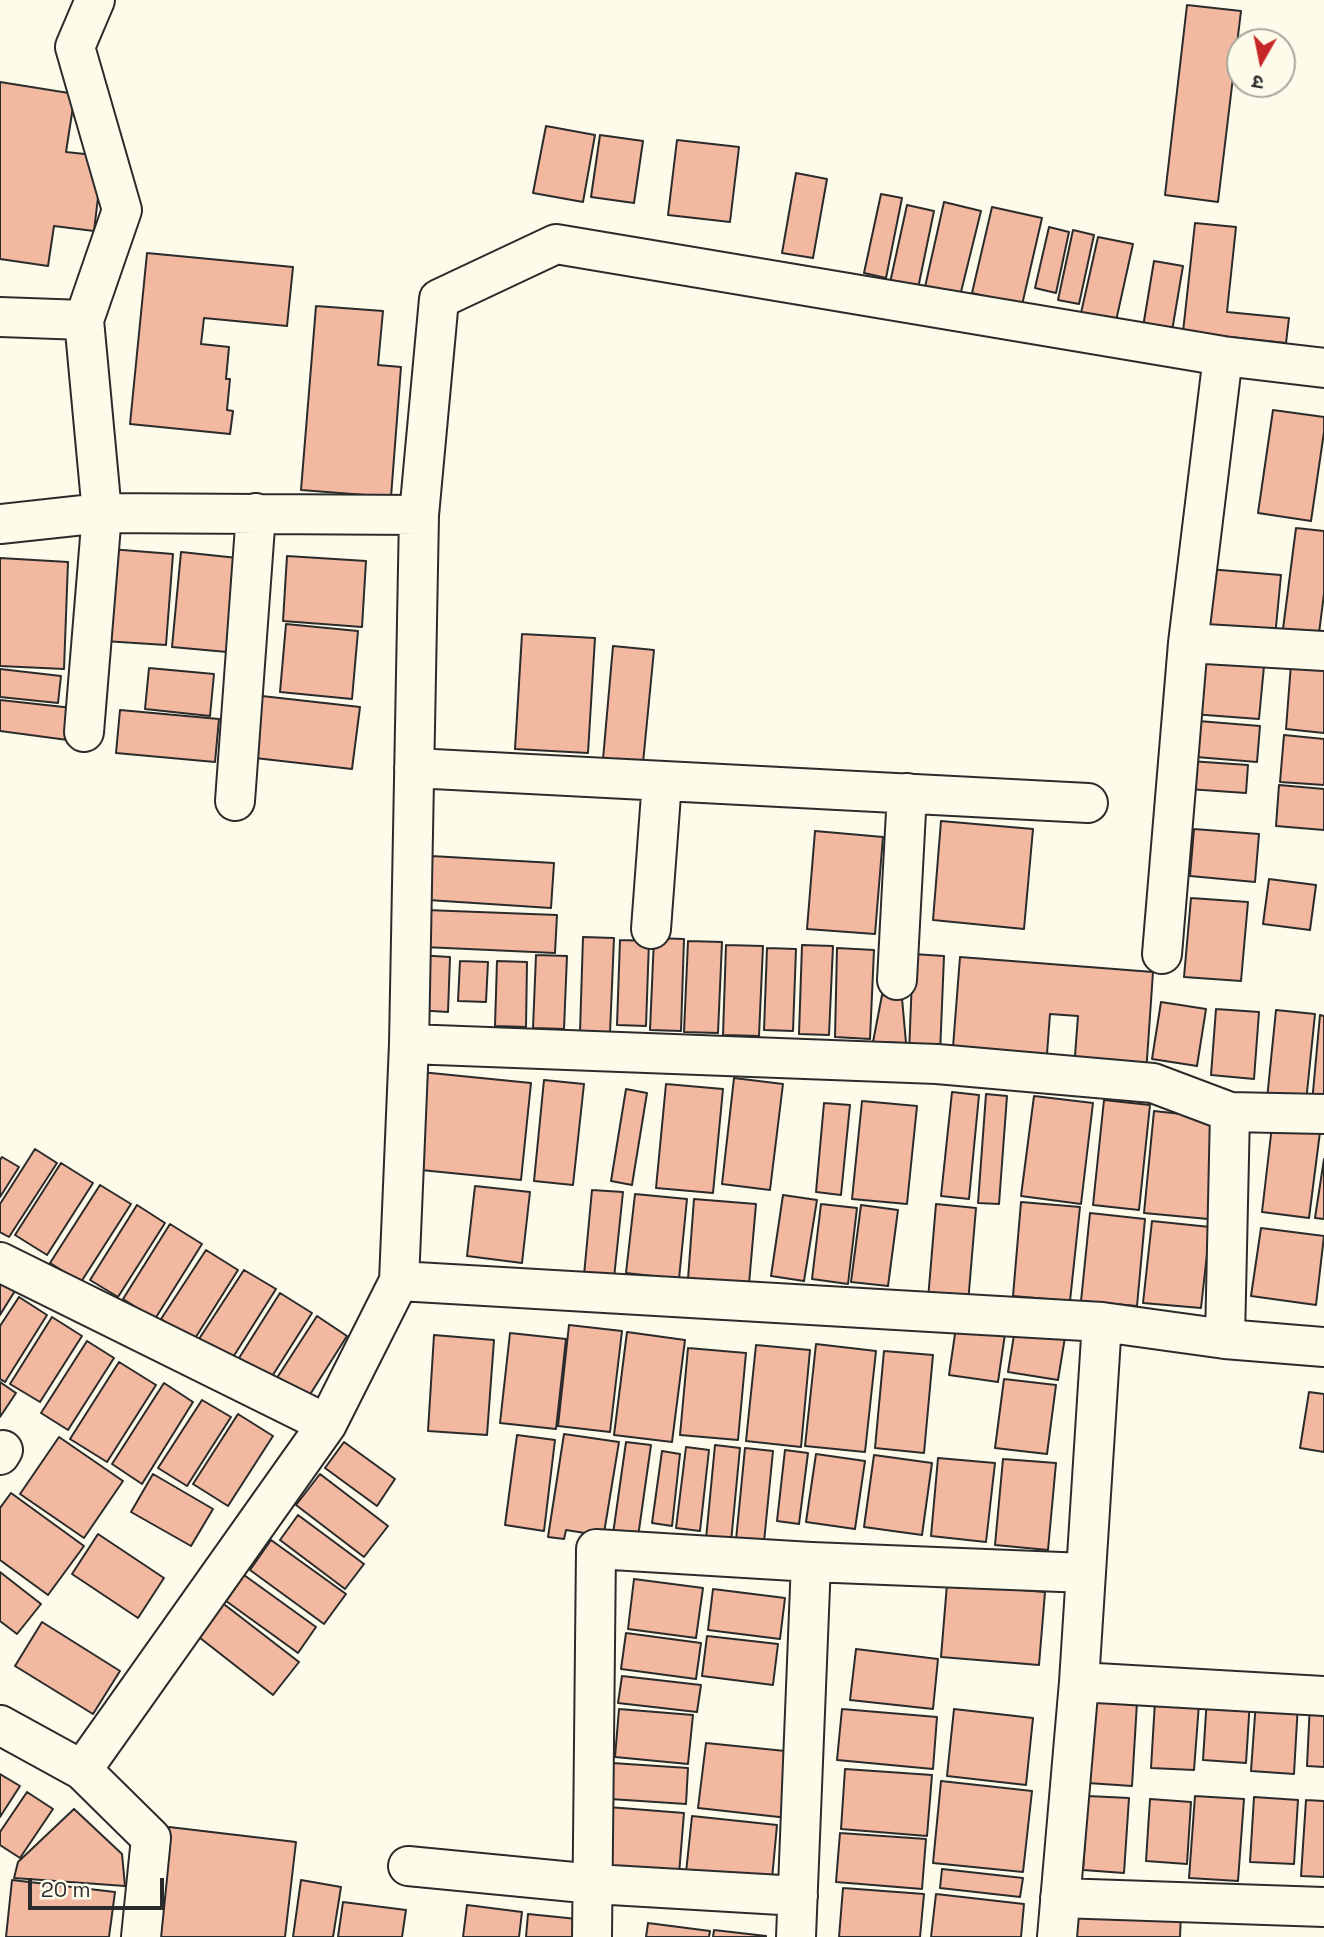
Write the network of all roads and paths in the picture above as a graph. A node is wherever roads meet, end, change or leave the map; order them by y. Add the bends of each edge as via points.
1 (95, 0) edge
2 (0, 317) edge
3 (84, 320) junction
4 (1223, 356) junction
5 (1324, 369) edge
6 (102, 513) junction
7 (256, 513) junction
8 (419, 515) junction
9 (0, 524) edge
10 (1188, 643) junction
11 (1324, 651) edge
12 (84, 732) dead end
13 (414, 768) junction
14 (662, 781) junction
15 (907, 793) junction
16 (235, 801) dead end
17 (1088, 803) dead end
18 (651, 929) dead end
19 (1162, 954) dead end
20 (897, 980) dead end
21 (409, 1044) junction
22 (1230, 1112) junction
23 (1324, 1114) edge
24 (0, 1262) edge
25 (399, 1281) junction
26 (1102, 1322) junction
27 (1224, 1339) junction
28 (1324, 1347) edge
29 (327, 1424) junction
30 (811, 1562) junction
31 (1086, 1573) junction
32 (1079, 1682) junction
33 (1324, 1696) edge
34 (0, 1725) edge
35 (82, 1770) junction
36 (408, 1866) dead end
37 (594, 1884) junction
38 (798, 1896) junction
39 (1060, 1898) junction
40 (1324, 1907) edge
41 (141, 1937) edge
42 (593, 1937) edge
43 (796, 1937) edge
44 (1057, 1937) edge

1 - 3 street via 75,47 122,210
2 - 3 street
3 - 6 street
4 - 5 street
4 - 8 street via 556,244 439,299
4 - 10 street
6 - 7 street
6 - 9 street
6 - 12 street
7 - 8 street
7 - 16 street
8 - 13 street
10 - 11 street
10 - 19 street
13 - 14 street
13 - 21 street
14 - 15 street
14 - 18 street
15 - 17 street
15 - 20 street
21 - 22 street via 937,1064 1153,1083
21 - 25 street
22 - 23 street
22 - 27 street
24 - 29 street
25 - 26 street
25 - 29 street
26 - 27 street
26 - 31 street
27 - 28 street
29 - 35 street
30 - 31 street
30 - 37 street via 596,1549
30 - 38 street
31 - 32 street
32 - 33 street
32 - 39 street
34 - 35 street
35 - 41 street via 151,1838
36 - 37 street
37 - 38 street
37 - 42 street
38 - 43 street
39 - 40 street
39 - 44 street

